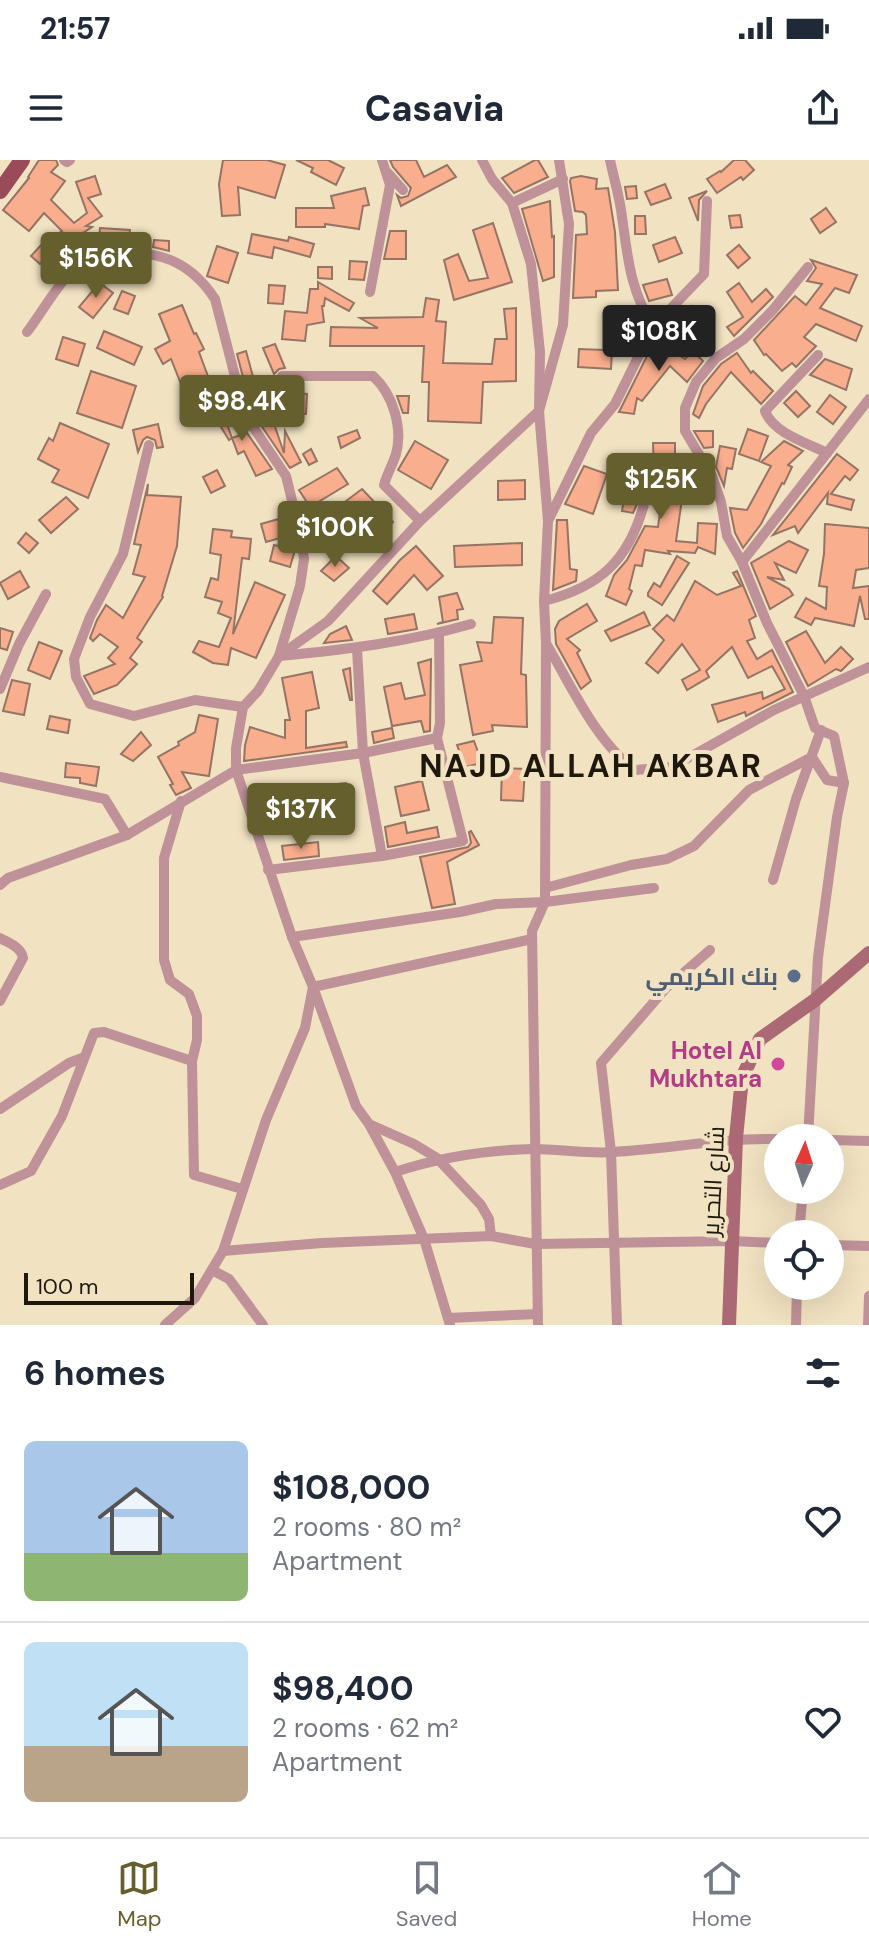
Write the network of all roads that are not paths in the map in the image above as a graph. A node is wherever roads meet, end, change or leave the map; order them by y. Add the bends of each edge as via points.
1 (22, 160) edge
2 (382, 160) edge
3 (482, 160) edge
4 (559, 160) edge
5 (610, 160) edge
6 (387, 172) junction
7 (563, 179) junction
8 (403, 190) dead end
9 (0, 191) edge
10 (707, 201) dead end
11 (512, 203) junction
12 (808, 267) dead end
13 (370, 292) dead end
14 (653, 327) junction
15 (27, 332) dead end
16 (818, 355) dead end
17 (282, 376) dead end
18 (869, 399) edge
19 (539, 411) junction
20 (149, 445) dead end
21 (827, 453) junction
22 (644, 504) dead end
23 (420, 521) junction
24 (548, 521) junction
25 (742, 562) junction
26 (46, 594) dead end
27 (544, 601) junction
28 (471, 624) dead end
29 (439, 633) junction
30 (546, 643) junction
31 (357, 649) junction
32 (279, 656) junction
33 (869, 667) edge
34 (0, 689) edge
35 (804, 696) junction
36 (243, 707) junction
37 (821, 730) junction
38 (437, 738) junction
39 (363, 753) junction
40 (812, 757) junction
41 (236, 770) junction
42 (0, 777) edge
43 (844, 783) junction
44 (181, 801) junction
45 (127, 835) junction
46 (382, 856) junction
47 (268, 870) junction
48 (773, 880) dead end
49 (0, 885) edge
50 (545, 888) junction
51 (654, 888) dead end
52 (545, 902) junction
53 (292, 937) junction
54 (0, 938) edge
55 (532, 939) junction
56 (710, 950) dead end
57 (869, 953) edge
58 (313, 987) junction
59 (815, 1000) junction
60 (0, 1001) edge
61 (82, 1058) junction
62 (192, 1061) junction
63 (0, 1109) edge
64 (369, 1124) junction
65 (809, 1124) edge
66 (736, 1138) junction
67 (764, 1139) edge
68 (844, 1140) edge
69 (869, 1141) edge
70 (534, 1149) junction
71 (611, 1152) junction
72 (437, 1158) junction
73 (395, 1172) junction
74 (0, 1185) edge
75 (242, 1189) junction
76 (491, 1236) junction
77 (424, 1239) junction
78 (732, 1241) junction
79 (764, 1242) edge
80 (616, 1243) junction
81 (535, 1244) junction
82 (844, 1245) edge
83 (869, 1246) edge
84 (223, 1251) junction
85 (212, 1270) junction
86 (869, 1296) edge
87 (797, 1300) edge
88 (538, 1320) edge
89 (449, 1322) edge
90 (165, 1325) edge
91 (263, 1325) edge
92 (617, 1325) edge
93 (729, 1325) edge
94 (796, 1325) edge
95 (868, 1325) edge

1 - 9 main road
2 - 6 street
3 - 11 street
4 - 7 street
5 - 14 street via 627,260 638,302
6 - 8 street
6 - 13 street via 390,185
7 - 11 street
7 - 19 street via 569,224 563,325
10 - 14 street via 704,274
11 - 19 street via 531,264 540,352
12 - 25 street via 744,339 716,358 696,382 685,408 685,431 712,476 727,536
14 - 24 street via 615,404 591,433
15 - 32 street via 72,271 104,259 142,253 173,259 206,285 221,314 245,415 286,476 296,511 304,559
16 - 21 street via 765,411 782,431
17 - 23 street via 373,376 383,385 398,441 384,485
18 - 21 street
19 - 23 street
19 - 24 street
20 - 36 street via 123,554 90,617 74,659 76,677 90,704 134,716 195,700
21 - 25 street
22 - 27 street via 637,532 605,574
23 - 32 street via 328,621
24 - 27 street
25 - 35 street
26 - 34 street
27 - 30 street
28 - 29 street
29 - 31 street
29 - 38 street
30 - 35 street via 604,740 635,770 672,767
30 - 50 street
31 - 32 street
31 - 39 street
32 - 36 street
33 - 35 street
35 - 37 street via 815,728
36 - 41 street
37 - 40 street
37 - 43 street via 834,736
38 - 39 street
38 - 46 street via 463,841
39 - 41 street
39 - 46 street
40 - 43 street via 827,780
40 - 48 street
40 - 50 street via 749,790 694,846 667,859
41 - 44 street
41 - 47 street
42 - 45 street via 105,799
43 - 59 street
44 - 45 street
44 - 62 street via 164,858 164,960 170,980 189,994 197,1016
45 - 49 street
46 - 47 street
47 - 53 street
50 - 52 street
51 - 52 street
52 - 53 street via 496,904
52 - 55 street
53 - 58 street
54 - 60 street via 17,947 23,958
55 - 58 street
55 - 70 street
56 - 71 street via 666,988 601,1063
57 - 59 main road, شارع التحرير
58 - 64 street via 356,1106
58 - 75 street via 305,1028
59 - 65 street
59 - 66 main road, شارع التحرير via 760,1039 742,1078
61 - 62 street via 94,1033 104,1032
61 - 63 street
61 - 74 street via 62,1116 31,1171
62 - 75 street via 194,1175
64 - 72 street
64 - 73 street
66 - 67 street
66 - 71 street
66 - 78 main road, شارع التحرير
68 - 69 street
70 - 71 street
70 - 72 street
70 - 81 street
71 - 80 street
72 - 73 street
72 - 76 street via 481,1205
73 - 77 street
75 - 84 street
76 - 77 street
76 - 81 street
77 - 84 street
77 - 89 street
78 - 79 street
78 - 80 street
78 - 93 main road, شارع التحرير
80 - 81 street
80 - 92 street
81 - 88 street
82 - 83 street
84 - 85 street
85 - 90 street via 195,1298
85 - 91 street via 229,1279
86 - 95 street
87 - 94 street
88 - 89 street

